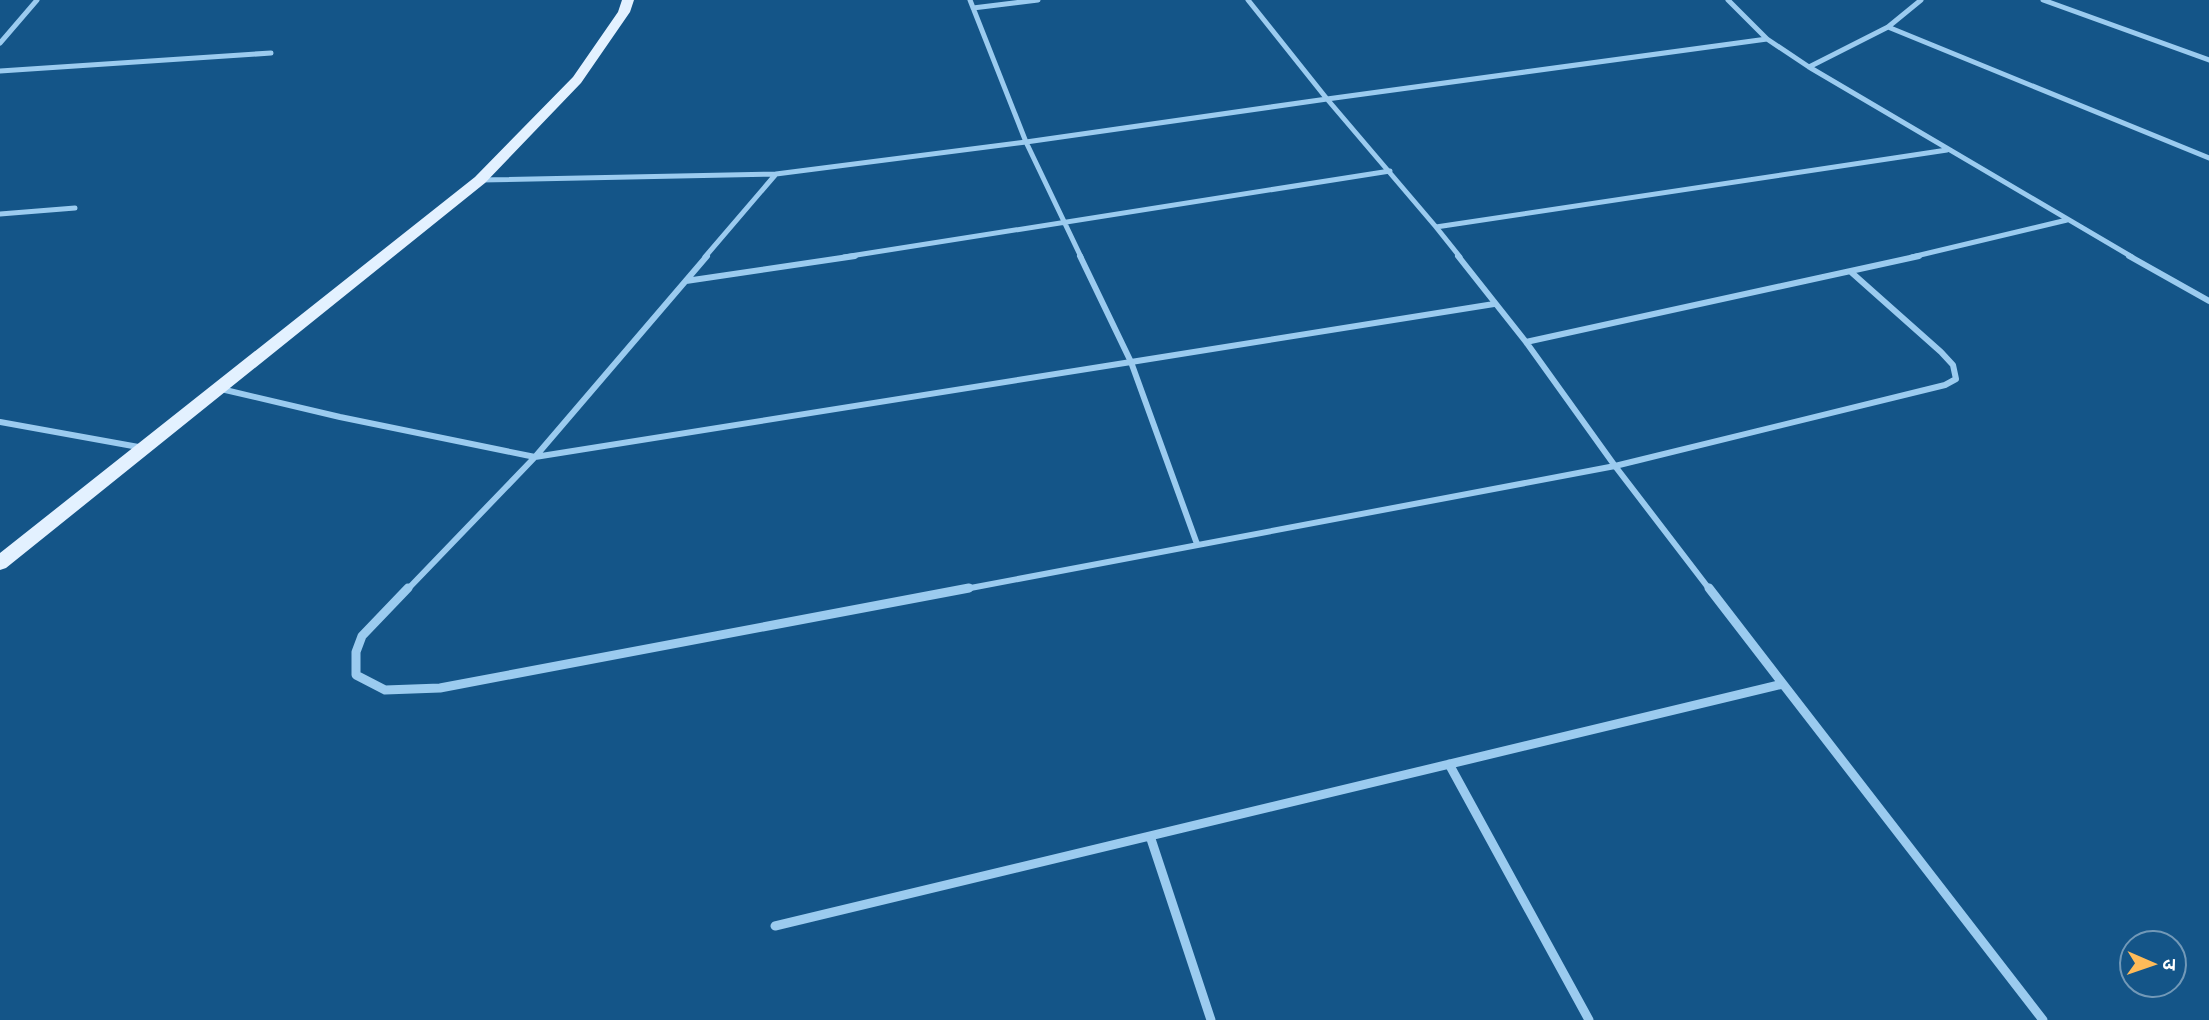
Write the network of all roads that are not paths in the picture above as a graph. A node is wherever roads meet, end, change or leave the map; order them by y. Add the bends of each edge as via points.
1 (37, 0) edge
2 (628, 0) edge
3 (970, 0) edge
4 (1038, 0) edge
5 (1248, 0) edge
6 (1728, 0) edge
7 (1922, 0) edge
8 (2043, 0) edge
9 (973, 8) junction
10 (1888, 27) junction
11 (1768, 38) junction
12 (0, 43) edge
13 (271, 53) dead end
14 (2209, 61) edge
15 (1809, 67) junction
16 (0, 71) edge
17 (1327, 99) junction
18 (1026, 142) junction
19 (1947, 150) junction
20 (2209, 158) edge
21 (1390, 171) junction
22 (776, 174) junction
23 (480, 180) junction
24 (75, 208) dead end
25 (0, 214) edge
26 (2067, 220) junction
27 (1066, 224) junction
28 (1436, 227) junction
29 (1850, 272) junction
30 (686, 281) junction
31 (2209, 301) edge
32 (1494, 304) junction
33 (1526, 342) junction
34 (1131, 361) junction
35 (221, 389) junction
36 (0, 422) edge
37 (145, 448) junction
38 (535, 457) junction
39 (1615, 466) junction
40 (1197, 544) junction
41 (0, 563) edge
42 (1783, 684) junction
43 (1449, 764) junction
44 (1150, 836) junction
45 (775, 926) dead end
46 (1210, 1020) edge
47 (1589, 1020) edge
48 (2043, 1020) edge

1 - 12 street
2 - 23 main road via 577,80
3 - 9 street
4 - 9 street
5 - 17 street
6 - 11 street
7 - 10 street
8 - 14 street
9 - 18 street
10 - 15 street
10 - 20 street
11 - 15 street
11 - 17 street
13 - 16 street
15 - 19 street
17 - 18 street
17 - 21 street
18 - 22 street
18 - 27 street
19 - 26 street
19 - 28 street
21 - 27 street
21 - 28 street
22 - 23 street
22 - 30 street
23 - 35 main road
24 - 25 street
26 - 29 street
26 - 31 street
27 - 30 street
27 - 34 street
28 - 32 street
29 - 33 street
29 - 39 street via 1941,352 1953,365 1956,379
30 - 38 street
32 - 33 street
32 - 34 street
33 - 39 street
34 - 38 street
34 - 40 street
35 - 37 main road
35 - 38 street
36 - 37 street
37 - 41 main road
38 - 40 street via 362,636 356,675 369,686 387,691 440,688
39 - 40 street
39 - 42 street
42 - 43 street
42 - 48 street
43 - 44 street
43 - 47 street
44 - 45 street
44 - 46 street

